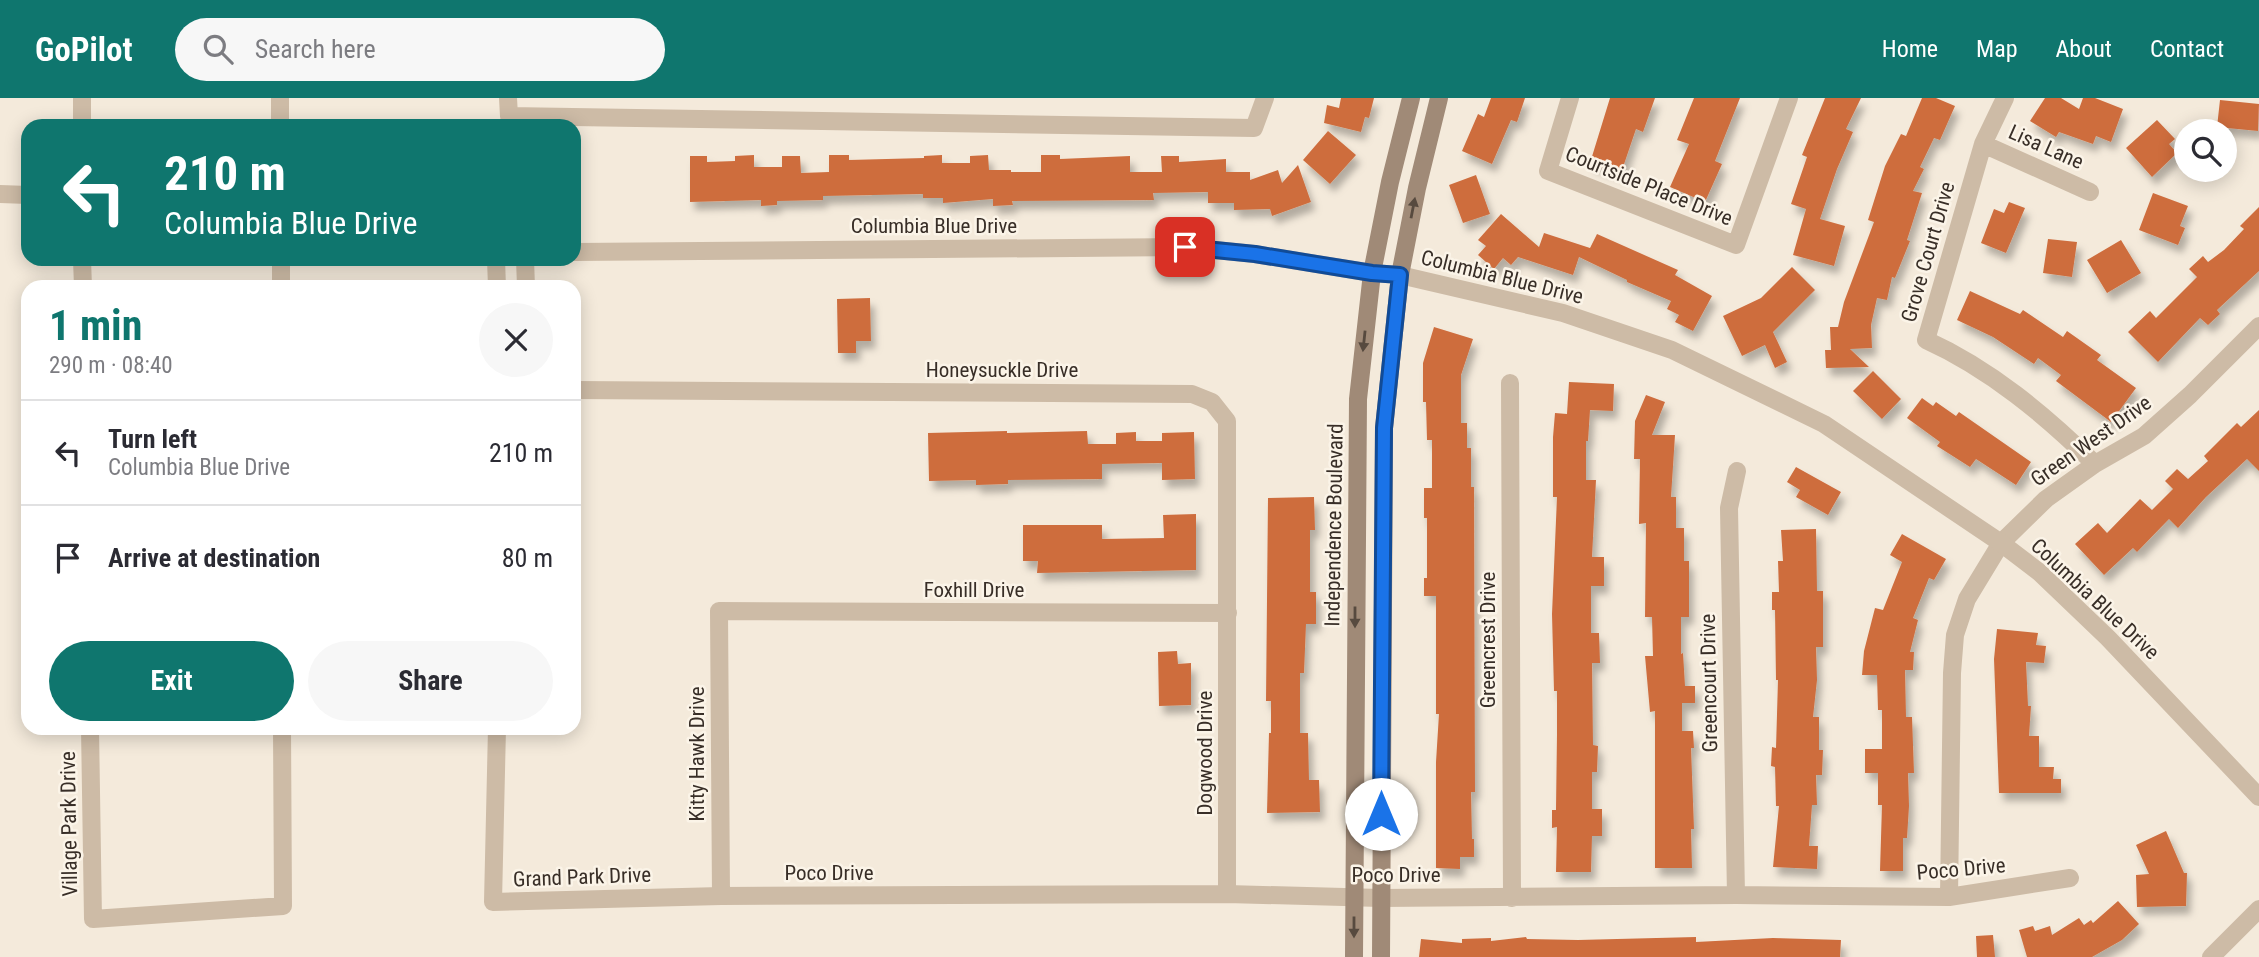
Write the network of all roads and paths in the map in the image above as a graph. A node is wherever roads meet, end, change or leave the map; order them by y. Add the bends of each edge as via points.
1 (82, 98) edge
2 (280, 98) edge
3 (1265, 98) edge
4 (1411, 98) edge
5 (1439, 98) edge
6 (1570, 98) edge
7 (1789, 98) edge
8 (2005, 98) edge
9 (509, 117) edge
10 (82, 119) edge
11 (280, 119) edge
12 (1983, 144) junction
13 (2090, 192) dead end
14 (0, 194) edge
15 (21, 195) edge
16 (581, 252) edge
17 (1372, 273) junction
18 (1400, 275) junction
19 (2259, 326) edge
20 (1510, 383) dead end
21 (581, 390) edge
22 (2095, 464) junction
23 (1737, 471) dead end
24 (2001, 543) junction
25 (1355, 590) junction
26 (1382, 591) junction
27 (719, 611) joint
28 (1228, 614) junction
29 (90, 735) edge
30 (282, 735) edge
31 (497, 735) edge
32 (2259, 797) edge
33 (2070, 878) dead end
34 (1227, 894) junction
35 (1736, 895) junction
36 (721, 896) junction
37 (1354, 897) junction
38 (1949, 897) junction
39 (1381, 898) junction
40 (1512, 898) junction
41 (2259, 909) edge
42 (1354, 957) edge
43 (1381, 957) edge
44 (2211, 957) edge

1 - 10 street
2 - 11 street
3 - 9 street via 1254,128
4 - 17 main road, Independence Boulevard
18 -> 5 main road
6 - 7 street, Courtside Place Drive via 1548,171 1736,245
8 - 12 street, Grove Court Drive
12 - 13 street, Lisa Lane
12 - 22 street, Grove Court Drive via 1926,340 1997,381 2053,423
14 - 15 street
16 - 17 street, Columbia Blue Drive via 1185,247
17 - 18 street, Columbia Blue Drive
17 -> 25 main road, Independence Boulevard via 1358,399
18 - 24 street, Columbia Blue Drive via 1563,313 1672,350 1824,424
18 - 26 main road via 1384,428
19 - 22 street, Green West Drive via 2144,436
20 - 40 street, Greencrest Drive
21 - 28 street, Honeysuckle Drive via 1192,394 1212,402 1227,421
22 - 24 street, Green West Drive via 2046,499
23 - 35 street, Greencourt Drive via 1729,508
24 - 32 street, Columbia Blue Drive via 2039,572 2108,638
24 - 38 street, Green West Drive via 1967,599 1955,635
25 - 26 main road
25 -> 37 main road, Independence Boulevard
26 - 39 main road
27 - 28 street, Foxhill Drive
27 - 36 street, Kitty Hawk Drive
28 - 34 street, Dogwood Drive
29 - 30 street, Village Park Drive via 93,919 283,906
31 - 36 street, Grand Park Drive via 493,902
33 - 38 street, Poco Drive
34 - 36 street, Poco Drive
34 - 37 street, Poco Drive
35 - 38 street, Poco Drive
35 - 40 street, Poco Drive
37 - 39 street, Poco Drive
37 -> 42 main road, Independence Boulevard
39 - 40 street, Poco Drive
39 - 43 main road
41 - 44 street

